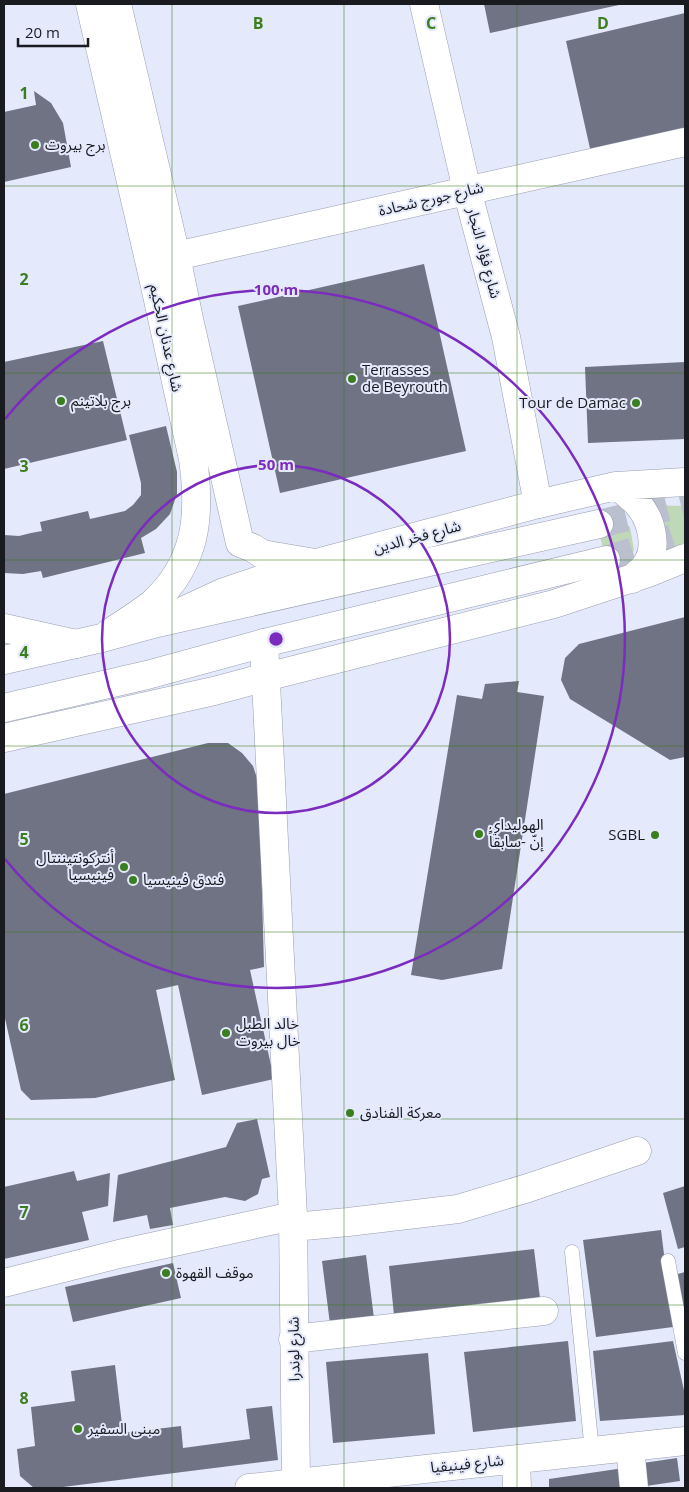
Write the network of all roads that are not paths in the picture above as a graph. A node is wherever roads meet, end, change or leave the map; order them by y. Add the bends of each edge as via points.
1 (90, 4) edge
2 (117, 4) edge
3 (424, 4) edge
4 (685, 142) edge
5 (467, 190) junction
6 (176, 256) junction
7 (685, 482) edge
8 (616, 486) junction
9 (538, 504) junction
10 (600, 524) tunnel mouth
11 (606, 560) tunnel mouth
12 (315, 563) junction
13 (680, 565) edge
14 (632, 579) junction
15 (156, 622) junction
16 (4, 628) edge
17 (102, 638) junction
18 (264, 643) junction
19 (76, 644) junction
20 (4, 660) edge
21 (266, 677) junction
22 (4, 708) edge
23 (4, 738) edge
24 (637, 1151) dead end
25 (293, 1221) junction
26 (572, 1252) dead end
27 (668, 1261) dead end
28 (4, 1283) edge
29 (544, 1311) dead end
30 (293, 1339) junction
31 (685, 1353) edge
32 (685, 1441) edge
33 (630, 1447) junction
34 (592, 1451) junction
35 (516, 1459) junction
36 (296, 1482) junction
37 (350, 1482) edge
38 (249, 1488) edge
39 (518, 1488) edge
40 (634, 1488) edge

1 - 17 main road, شارع عدنان الحكيم via 155,286 197,489 192,536 186,559 176,576 152,604
2 - 6 main road, شارع عدنان الحكيم
3 - 5 main road, شارع فؤاد النجار
4 - 5 main road, شارع جورج شحادة
5 - 6 main road, شارع جورج شحادة
5 - 9 main road, شارع فؤاد النجار via 506,336
6 - 12 main road, شارع عدنان الحكيم via 240,544 262,554
7 - 8 main road, شارع فخر الدين
8 - 9 main road, شارع فخر الدين
8 - 14 main road via 644,511 652,534 647,564
9 - 12 main road, شارع فخر الدين
10 - 15 main road
11 - 18 main road
12 - 15 main road, شارع فخر الدين via 245,584
13 - 14 main road
14 - 21 main road via 554,604
15 - 17 main road
16 - 19 main road
17 - 19 main road
18 - 21 main road, شارع لوندرا
18 - 22 main road via 147,675
19 - 20 main road
21 - 23 main road
21 - 25 main road, شارع لوندرا
24 - 25 main road via 458,1209 348,1222
25 - 28 main road via 119,1254
25 - 30 main road, شارع لوندرا
26 - 34 lane
27 - 31 lane
29 - 30 main road
30 - 36 main road, شارع لوندرا
32 - 33 main road, شارع فينيقيا
33 - 34 main road, شارع فينيقيا
33 - 40 main road
34 - 35 main road, شارع فينيقيا
35 - 37 main road, شارع فينيقيا
35 - 39 main road
36 - 37 main road, شارع فينيقيا
36 - 38 main road, شارع فينيقيا

